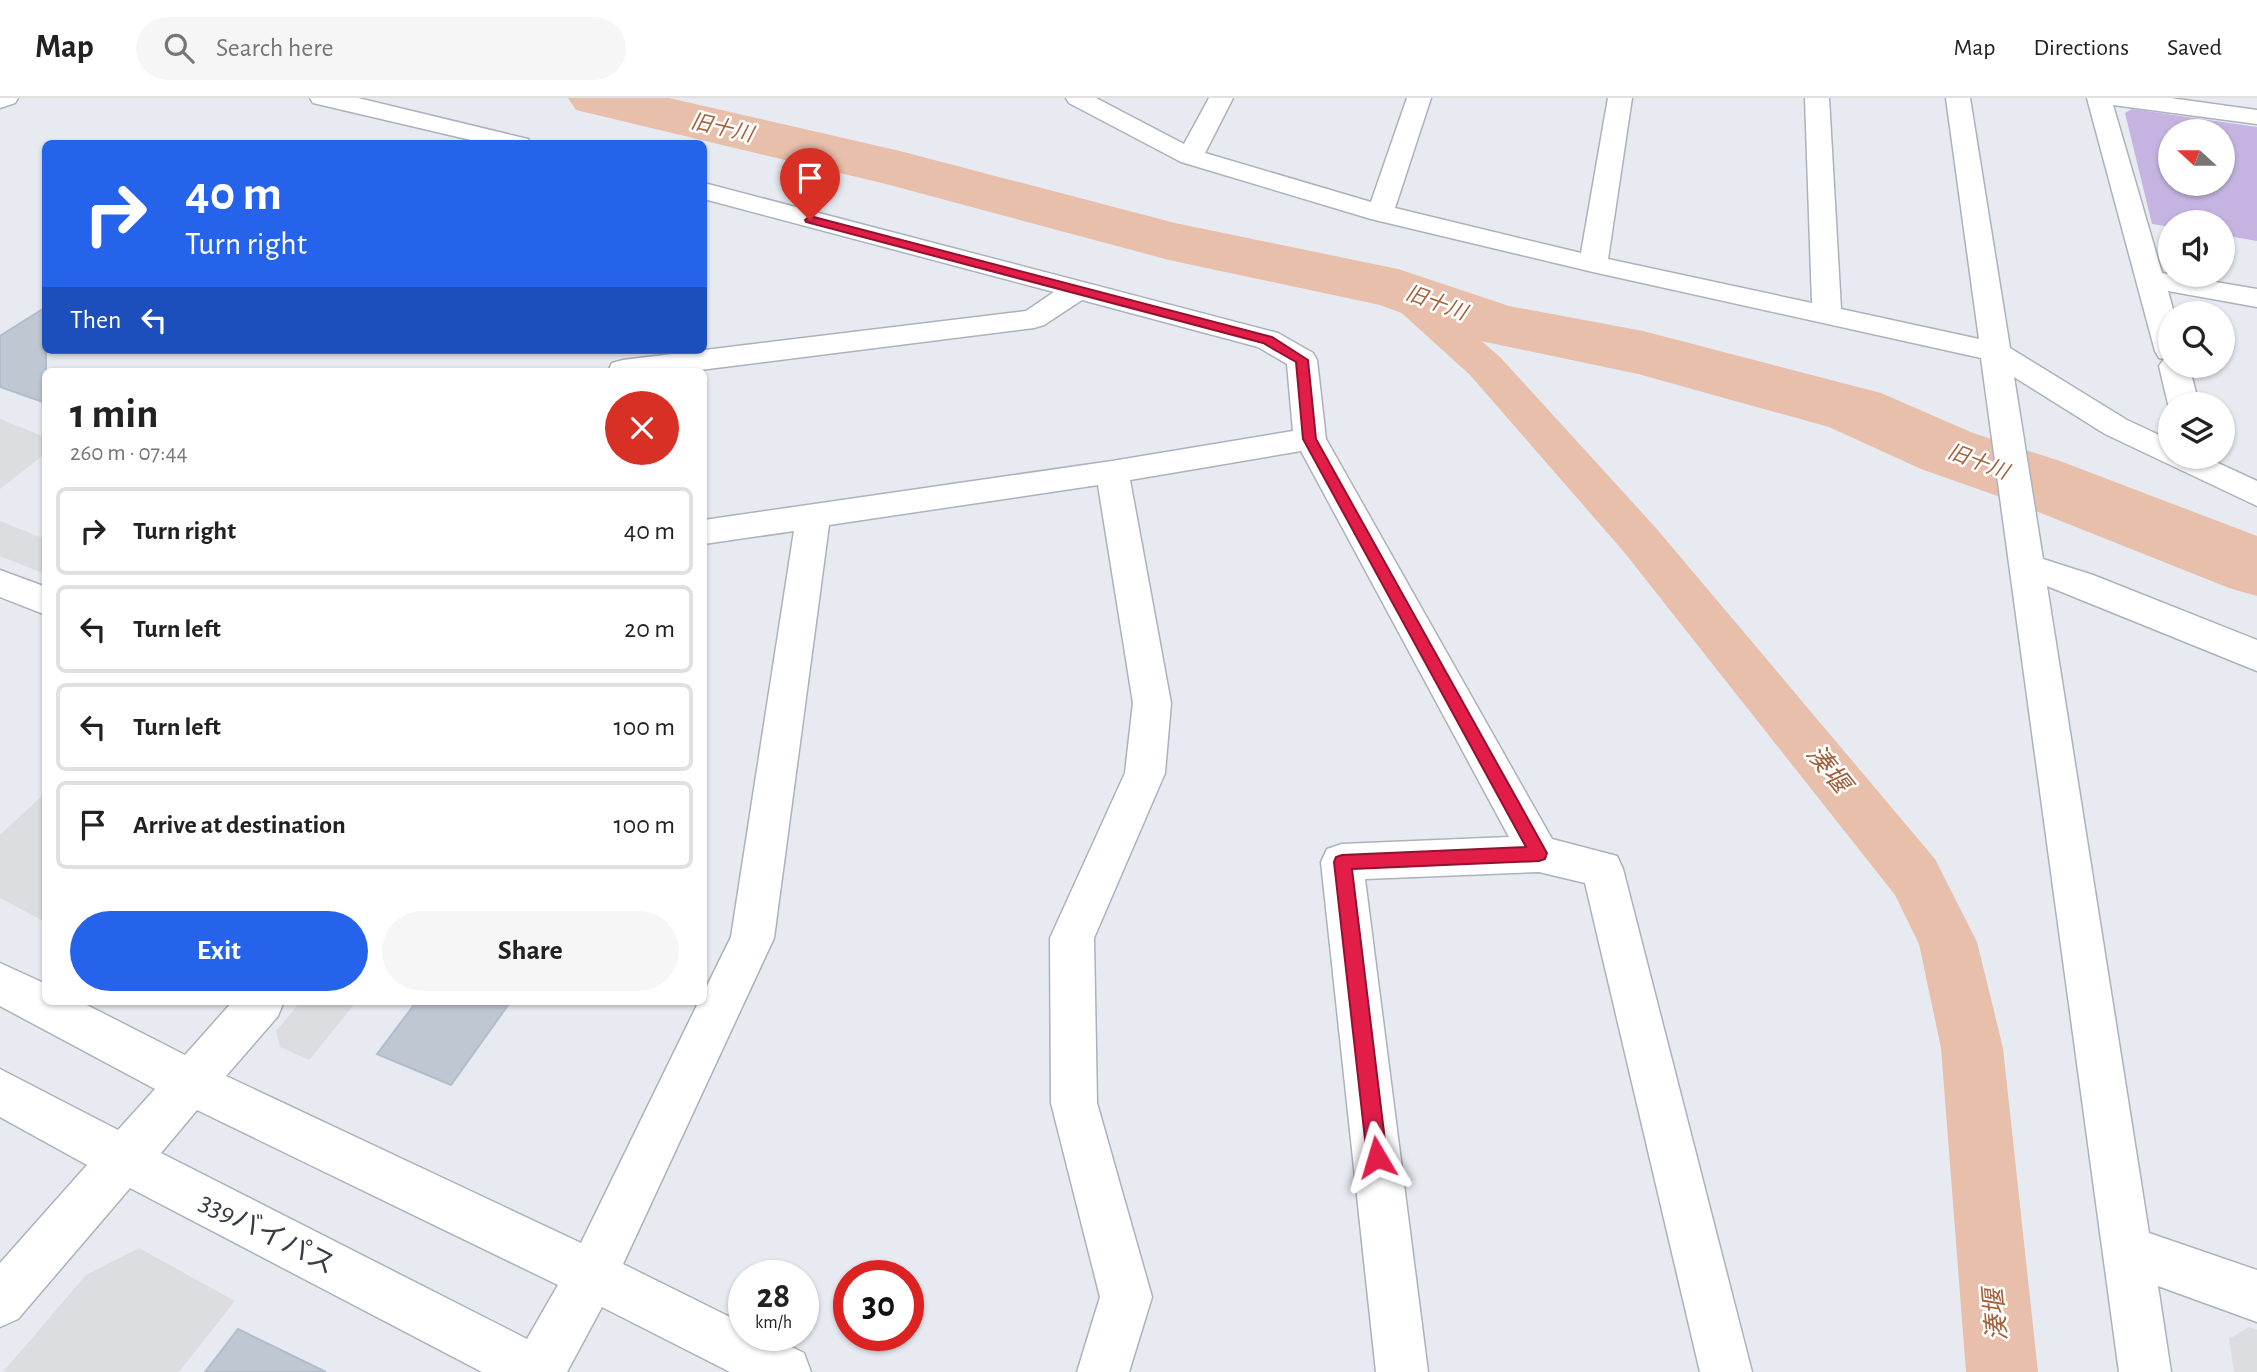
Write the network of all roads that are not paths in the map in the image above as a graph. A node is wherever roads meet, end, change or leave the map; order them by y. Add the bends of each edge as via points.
1 (6, 98) edge
2 (322, 98) edge
3 (1078, 98) edge
4 (1221, 98) edge
5 (1419, 98) edge
6 (1620, 98) edge
7 (1817, 98) edge
8 (1958, 98) edge
9 (2099, 98) edge
10 (2115, 98) edge
11 (0, 102) edge
12 (2257, 117) edge
13 (504, 140) edge
14 (1190, 157) junction
15 (707, 192) edge
16 (1380, 213) junction
17 (1593, 264) junction
18 (2152, 280) junction
19 (1077, 290) junction
20 (2257, 298) edge
21 (2158, 304) edge
22 (1827, 316) junction
23 (1995, 352) junction
24 (626, 364) edge
25 (1310, 439) junction
26 (2158, 447) edge
27 (2208, 469) edge
28 (1112, 472) junction
29 (2257, 494) edge
30 (813, 517) junction
31 (707, 532) edge
32 (2024, 551) junction
33 (0, 583) edge
34 (42, 600) edge
35 (2257, 657) edge
36 (1539, 853) junction
37 (0, 983) edge
38 (42, 1005) edge
39 (42, 1005) edge
40 (259, 1005) edge
41 (191, 1083) junction
42 (0, 1091) edge
43 (125, 1160) junction
44 (2127, 1250) junction
45 (592, 1275) junction
46 (2257, 1296) edge
47 (0, 1301) edge
48 (537, 1372) edge
49 (785, 1372) edge
50 (1103, 1372) edge
51 (1402, 1372) edge
52 (1726, 1372) edge
53 (2145, 1372) edge

1 - 11 street
2 - 13 street
3 - 14 street
4 - 14 street
5 - 16 street
6 - 17 street
7 - 22 street
8 - 23 street
9 - 18 street
10 - 12 street
14 - 16 street
15 - 19 street
16 - 17 street
17 - 22 street
18 - 20 street
18 - 21 street
19 - 24 street via 1034,319
19 - 25 street via 1268,340 1302,360
22 - 23 street
23 - 26 street via 2116,427
23 - 32 street
25 - 28 street
25 - 36 street
27 - 29 street
28 - 30 street
28 - 50 street via 1153,703 1145,773 1072,938 1074,1103 1126,1297
30 - 31 street
30 - 45 street via 752,938
32 - 35 street via 2081,583
32 - 44 street
33 - 34 street
36 - 51 street via 1342,862
36 - 52 street via 1602,869
37 - 38 street
39 - 41 street
40 - 41 street
41 - 43 street
41 - 45 street
42 - 43 street, 339バイパス
43 - 47 street
43 - 48 street, 339バイパス
44 - 46 street
44 - 53 street
45 - 48 street
45 - 49 street

